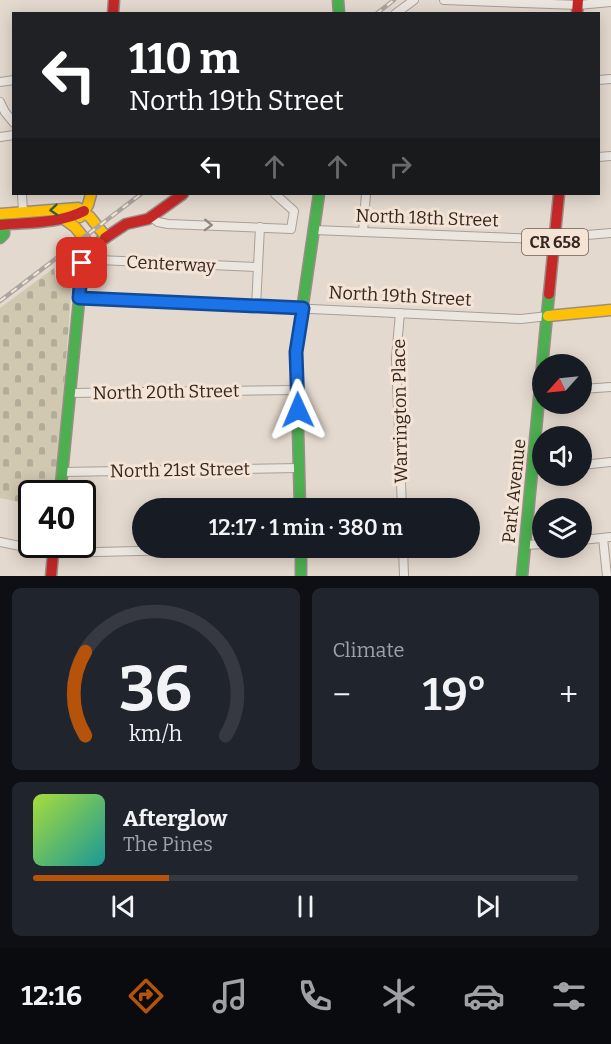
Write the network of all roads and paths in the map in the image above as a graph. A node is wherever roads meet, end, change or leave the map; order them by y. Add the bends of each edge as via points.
1 (414, 0) edge
2 (444, 0) edge
3 (611, 2) edge
4 (578, 6) edge
5 (398, 12) edge
6 (0, 102) edge
7 (12, 121) edge
8 (22, 195) edge
9 (92, 195) edge
10 (182, 195) edge
11 (276, 195) edge
12 (319, 195) edge
13 (366, 195) edge
14 (560, 195) edge
15 (84, 211) junction
16 (23, 212) junction
17 (152, 217) junction
18 (64, 219) junction
19 (2, 221) edge
20 (260, 227) junction
21 (77, 228) junction
22 (314, 230) junction
23 (363, 232) junction
24 (611, 233) edge
25 (106, 237) junction
26 (0, 238) edge
27 (555, 238) junction
28 (89, 251) junction
29 (258, 267) junction
30 (79, 298) junction
31 (256, 306) junction
32 (303, 308) junction
33 (611, 310) edge
34 (400, 313) junction
35 (548, 316) junction
36 (545, 354) edge
37 (611, 387) edge
38 (592, 388) edge
39 (297, 390) junction
40 (70, 393) junction
41 (541, 414) edge
42 (611, 462) edge
43 (592, 464) edge
44 (299, 468) junction
45 (62, 471) junction
46 (61, 480) edge
47 (300, 498) edge
48 (402, 498) edge
49 (607, 537) edge
50 (592, 539) edge
51 (0, 542) edge
52 (18, 544) edge
53 (532, 545) edge
54 (525, 546) junction
55 (96, 549) edge
56 (132, 549) edge
57 (53, 558) edge
58 (301, 558) edge
59 (403, 558) edge
60 (51, 576) edge
61 (301, 576) edge
62 (404, 576) edge
63 (522, 576) edge
64 (607, 576) edge

1 - 5 street
2 - 4 street
3 - 4 street
6 - 7 street
8 - 16 street
9 - 15 street
10 - 17 street
11 - 20 street via 294,211 291,229
12 - 22 street
13 - 23 street
14 - 27 street, Park Avenue / CR 658
15 -> 16 street via 72,208
15 - 18 street
15 - 21 street
15 - 25 street
16 - 19 street
17 -> 20 street via 164,224
17 - 25 street via 123,225
18 - 19 street
18 - 21 street
19 - 26 street via 4,234
20 - 29 street
21 - 28 street
22 - 23 street, North 18th Street
22 - 32 street
23 - 27 street, North 18th Street
24 - 27 street, North 18th Street
25 - 28 street
27 - 35 street, Park Avenue / CR 658
28 - 29 street, Centerway via 93,259 99,260
28 - 30 street via 82,263
29 - 31 street
30 - 31 street, North 19th Street
30 - 40 street
31 - 32 street, North 19th Street
32 - 34 street, North 19th Street
32 - 39 street via 296,352
33 - 35 street, North 19th Street
34 - 35 street, North 19th Street via 521,319
34 - 48 street, Warrington Place via 396,358
35 - 36 street, Park Avenue / CR 658
37 - 38 street
39 - 40 street, North 20th Street
39 - 44 street
40 - 45 street
41 - 54 street, Park Avenue / CR 658
42 - 43 street
44 - 45 street, North 21st Street
44 - 47 street
45 - 46 street
49 - 50 street
49 - 64 street
51 - 52 street
53 - 54 street
54 - 63 street, Park Avenue / CR 658
55 - 56 street
57 - 60 street
58 - 61 street
59 - 62 street

